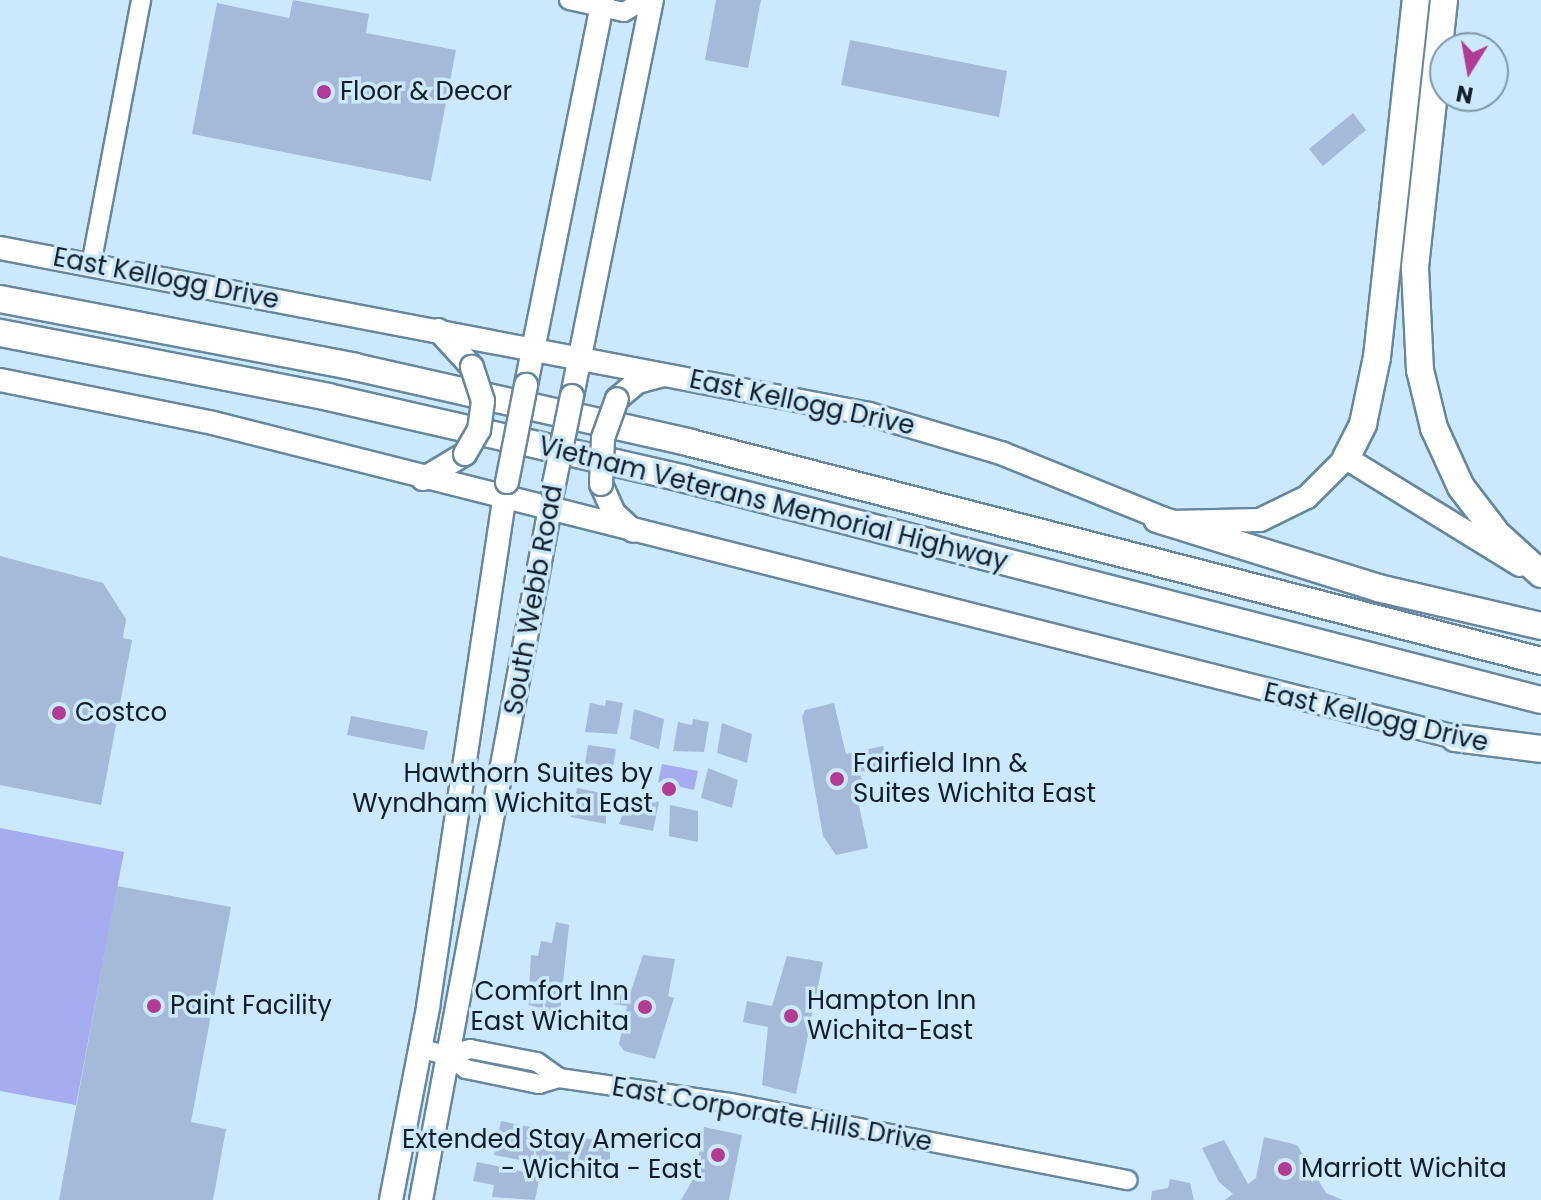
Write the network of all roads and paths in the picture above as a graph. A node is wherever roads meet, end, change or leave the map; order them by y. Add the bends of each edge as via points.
1 (141, 0) edge
2 (569, 0) edge
3 (644, 0) edge
4 (652, 0) edge
5 (1416, 0) edge
6 (1443, 0) edge
7 (602, 4) edge
8 (0, 248) edge
9 (91, 265) junction
10 (0, 299) edge
11 (438, 330) junction
12 (0, 333) edge
13 (533, 348) junction
14 (580, 357) junction
15 (668, 374) junction
16 (0, 380) edge
17 (1346, 458) junction
18 (423, 479) junction
19 (505, 491) junction
20 (549, 512) junction
21 (1157, 519) junction
22 (638, 534) junction
23 (1541, 576) edge
24 (1541, 626) edge
25 (1541, 661) edge
26 (1541, 700) edge
27 (1455, 738) junction
28 (1541, 749) edge
29 (1541, 755) edge
30 (421, 1049) junction
31 (448, 1055) junction
32 (1128, 1180) dead end
33 (391, 1200) edge
34 (421, 1200) edge

1 - 9 street
2 - 7 street
3 - 7 street via 624,12
4 - 14 main road, South Webb Road
5 - 17 highway via 1377,357 1363,424
6 - 23 highway via 1415,268 1421,380 1441,444 1467,495
7 - 13 main road, South Webb Road
8 - 9 main road, East Kellogg Drive
9 - 11 main road, East Kellogg Drive
10 - 25 highway, Vietnam Veterans Memorial Highway via 355,367 691,443
11 - 13 main road, East Kellogg Drive
11 - 18 main road, bridge via 472,367 483,401 479,430 465,454
12 - 26 highway, Vietnam Veterans Memorial Highway via 328,397 685,479
13 - 14 main road, East Kellogg Drive
13 - 19 main road, South Webb Road, bridge
14 - 15 main road, East Kellogg Drive
14 - 20 main road, South Webb Road, bridge
15 - 21 main road, East Kellogg Drive via 942,434
15 - 22 main road, bridge via 637,382 617,399 603,438 601,484 614,513
16 - 18 main road, East Kellogg Drive via 213,423
17 - 21 main road, East Kellogg Drive via 1307,497 1260,520 1206,526
17 - 23 main road
18 - 19 main road, East Kellogg Drive
19 - 20 main road, East Kellogg Drive
19 - 30 main road, South Webb Road
20 - 22 main road, East Kellogg Drive
20 - 31 main road, South Webb Road
21 - 24 highway via 1378,588
22 - 27 main road, East Kellogg Drive
27 - 28 highway
27 - 29 main road, East Kellogg Drive
30 - 31 street, East Corporate Hills Drive
30 - 33 main road, South Webb Road
31 - 32 street, East Corporate Hills Drive via 470,1049 537,1062 559,1078 731,1103
31 - 34 main road, South Webb Road

